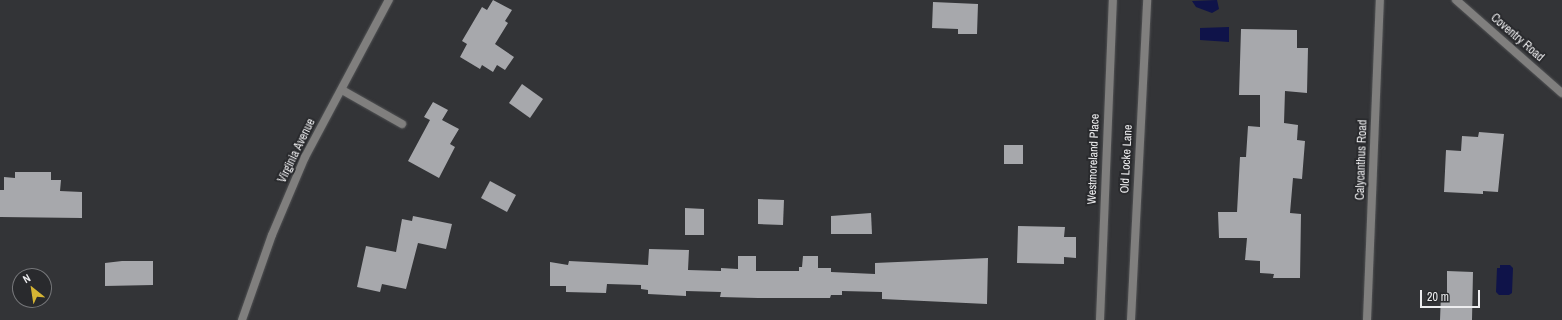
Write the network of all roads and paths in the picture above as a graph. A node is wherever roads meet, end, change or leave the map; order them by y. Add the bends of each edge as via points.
1 (389, 0) edge
2 (1113, 0) edge
3 (1147, 0) edge
4 (1380, 0) edge
5 (1456, 0) edge
6 (342, 90) junction
7 (1562, 93) edge
8 (402, 124) dead end
9 (242, 320) edge
10 (1100, 320) edge
11 (1131, 320) edge
12 (1367, 320) edge

1 - 6 street, Virginia Avenue
2 - 10 street, Westmoreland Place
3 - 11 street, Old Locke Lane
4 - 12 street, Calycanthus Road
5 - 7 street, Coventry Road
6 - 8 street
6 - 9 street, Virginia Avenue via 305,157 272,235

